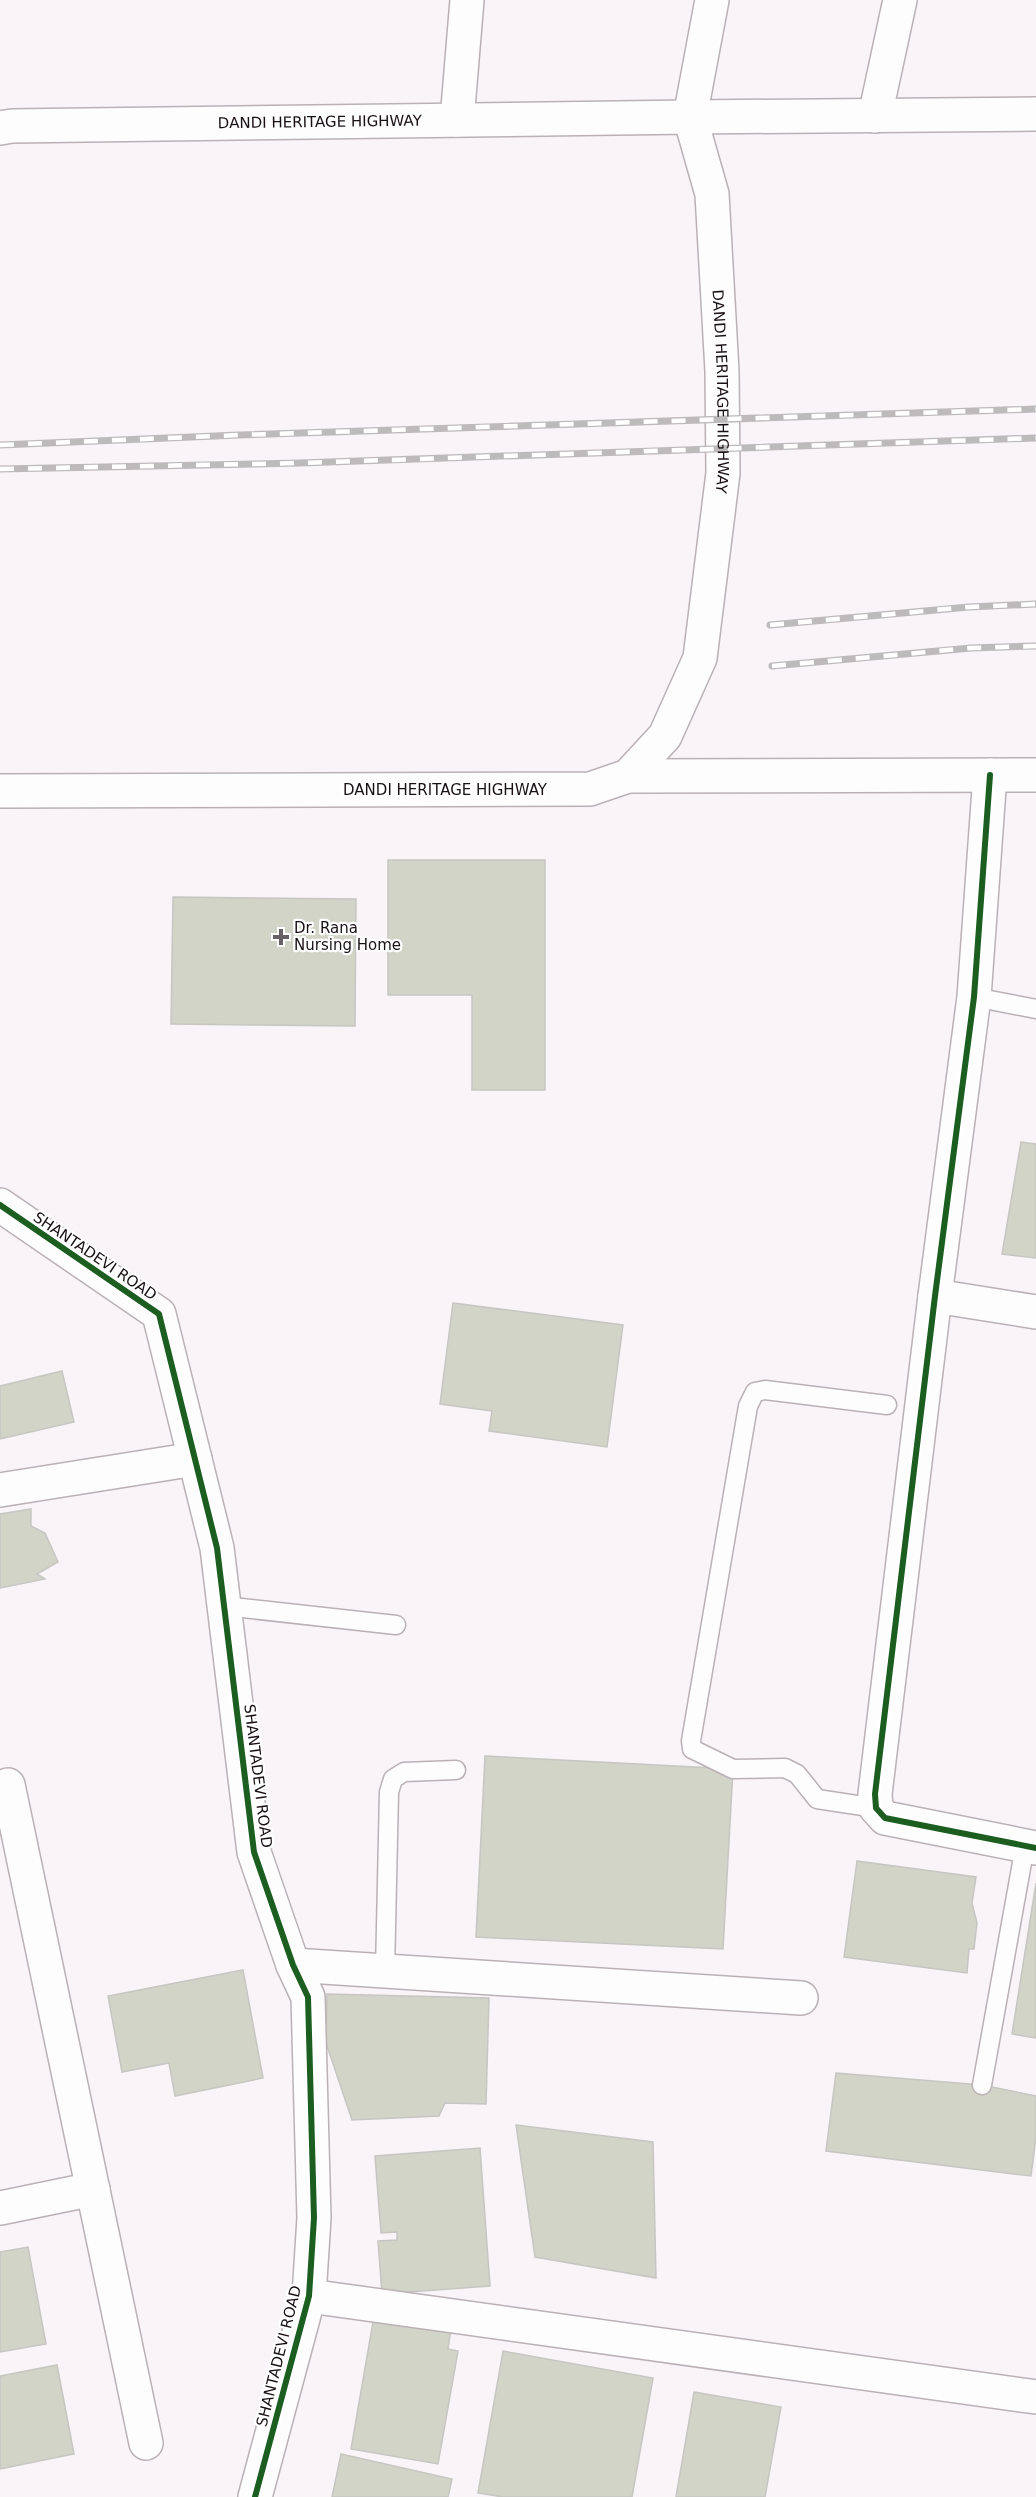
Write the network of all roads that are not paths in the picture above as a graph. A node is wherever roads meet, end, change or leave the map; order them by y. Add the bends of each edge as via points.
1 (467, 0) edge
2 (712, 0) edge
3 (900, 0) edge
4 (1036, 114) edge
5 (875, 116) junction
6 (690, 117) junction
7 (457, 120) junction
8 (0, 128) edge
9 (990, 775) junction
10 (1036, 775) edge
11 (628, 776) junction
12 (0, 791) edge
13 (974, 997) junction
14 (1036, 1009) edge
15 (0, 1205) edge
16 (935, 1296) junction
17 (1036, 1312) edge
18 (887, 1405) dead end
19 (195, 1459) junction
20 (0, 1490) edge
21 (224, 1606) junction
22 (396, 1625) dead end
23 (456, 1770) dead end
24 (8, 1785) dead end
25 (876, 1808) junction
26 (1031, 1847) edge
27 (293, 1965) junction
28 (385, 1972) junction
29 (801, 1998) dead end
30 (982, 2085) dead end
31 (93, 2190) junction
32 (0, 2208) edge
33 (309, 2296) junction
34 (1036, 2397) edge
35 (146, 2443) dead end
36 (255, 2497) edge

1 - 7 main road
2 - 6 main road
3 - 5 main road
4 - 5 main road
5 - 6 main road
6 - 7 main road, DANDI HERITAGE HIGHWAY
6 - 11 main road, DANDI HERITAGE HIGHWAY via 712,194 722,371 723,473 700,658 665,736
7 - 8 main road, DANDI HERITAGE HIGHWAY
9 - 10 main road
9 - 11 main road
9 - 13 main road
11 - 12 main road, DANDI HERITAGE HIGHWAY via 590,789
13 - 14 lane
13 - 16 main road
15 - 19 main road, SHANTADEVI ROAD via 159,1314
16 - 17 main road
16 - 25 main road
18 - 25 lane via 755,1392 748,1406 691,1741 692,1749 733,1769 785,1768 792,1770 817,1799
19 - 20 main road
19 - 21 main road, SHANTADEVI ROAD via 217,1548
21 - 22 lane
21 - 27 main road, SHANTADEVI ROAD via 254,1852
23 - 28 lane via 404,1772 393,1779 389,1792
24 - 31 main road
25 - 26 main road via 885,1818 899,1822
26 - 30 lane
27 - 28 main road
27 - 33 main road, SHANTADEVI ROAD via 308,1997 314,2218
28 - 29 main road
31 - 32 main road
31 - 35 main road
33 - 34 main road
33 - 36 main road, SHANTADEVI ROAD

